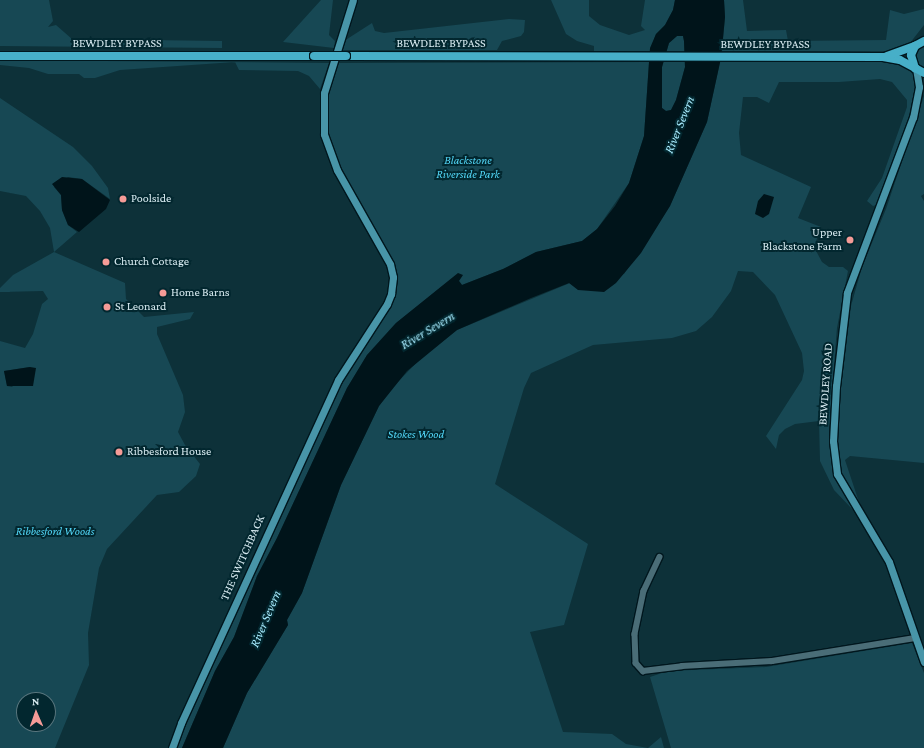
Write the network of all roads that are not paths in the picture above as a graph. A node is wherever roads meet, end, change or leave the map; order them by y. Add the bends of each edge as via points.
1 (353, 0) edge
2 (924, 34) edge
3 (919, 44) edge
4 (0, 56) edge
5 (883, 57) junction
6 (915, 68) junction
7 (924, 73) edge
8 (924, 89) edge
9 (917, 100) junction
10 (660, 557) dead end
11 (915, 638) junction
12 (924, 662) edge
13 (172, 748) edge

1 - 13 main road, THE SWITCHBACK via 348,23 324,93 324,134 337,170 390,264 392,286 387,304 338,380 181,723
2 - 3 highway
3 - 5 highway, BEWDLEY BYPASS
3 - 6 highway via 911,55
4 - 5 highway, BEWDLEY BYPASS, bridge
5 - 6 highway, BEWDLEY BYPASS via 900,60
6 - 7 highway, BEWDLEY BYPASS
6 - 9 main road, BEWDLEY ROAD via 918,80
8 - 9 main road, BEWDLEY ROAD
9 - 11 main road, BEWDLEY ROAD via 906,137 848,288 840,343 833,441 837,474 889,562
10 - 11 street via 644,591 634,634 636,663 643,671 682,666 772,662
11 - 12 main road, BEWDLEY ROAD

